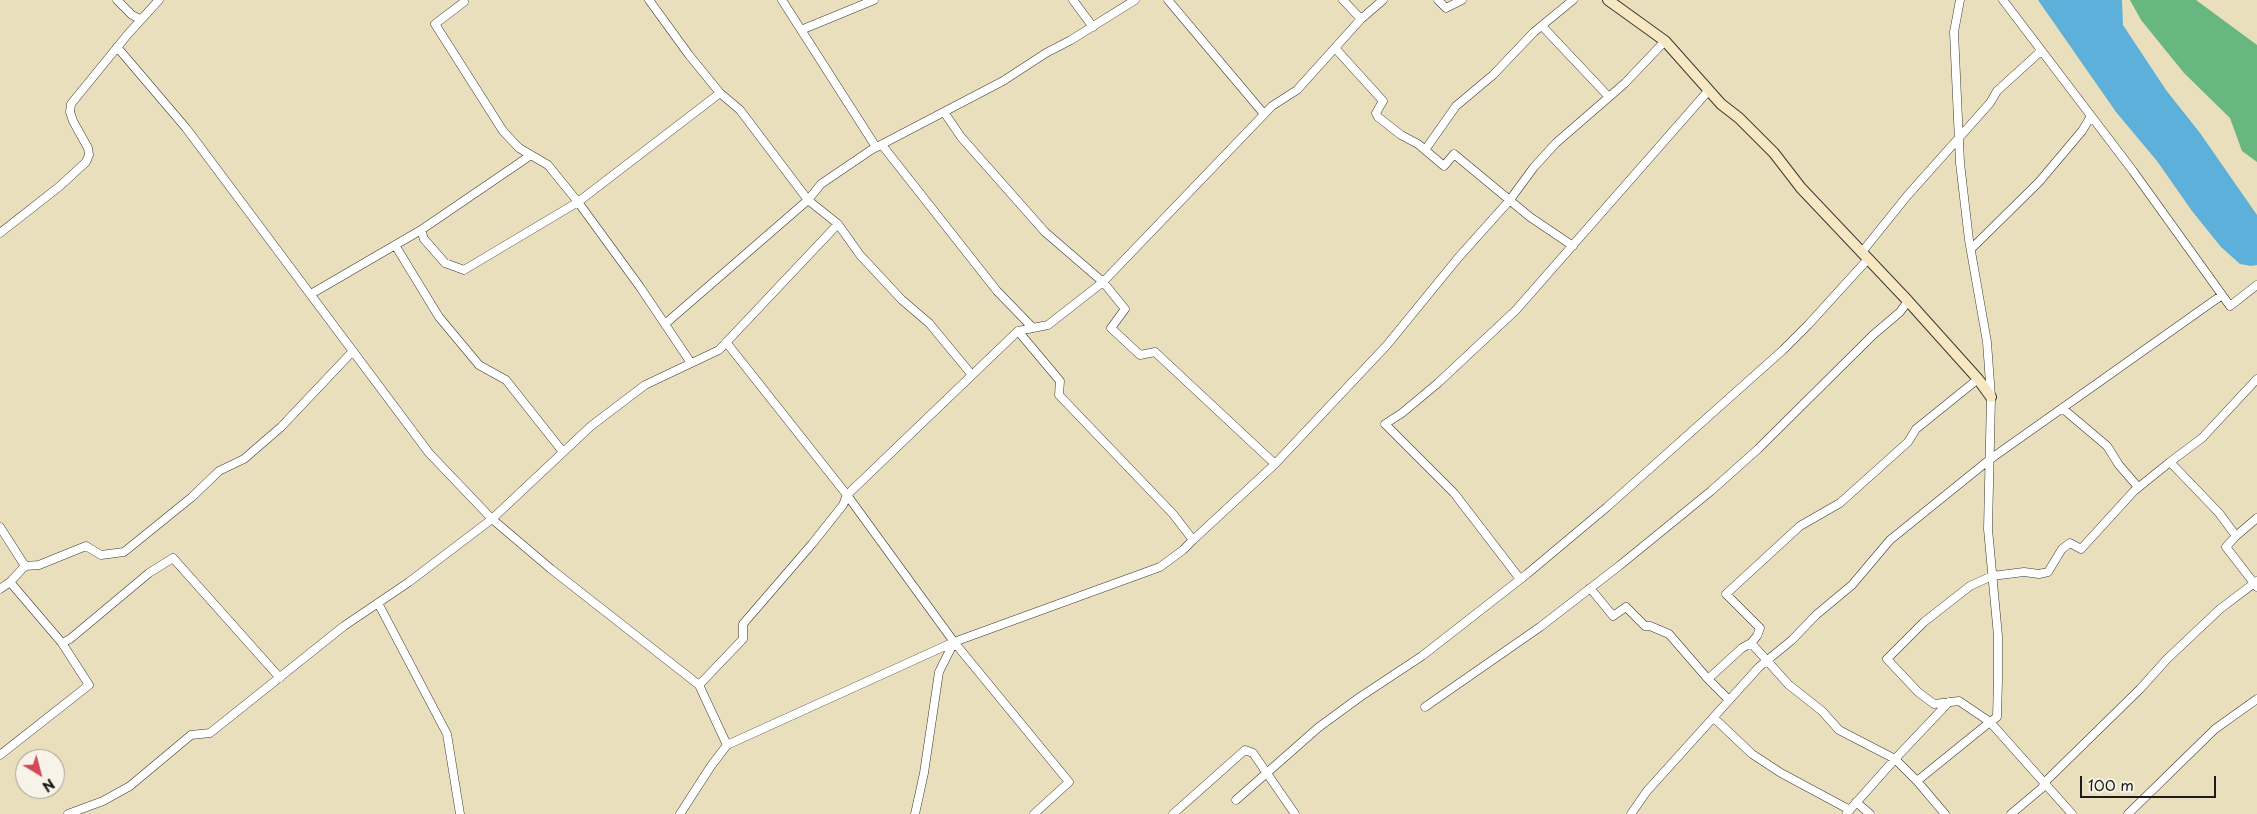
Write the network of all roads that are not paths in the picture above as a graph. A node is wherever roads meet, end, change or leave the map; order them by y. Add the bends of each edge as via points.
1 (118, 0) edge
2 (159, 0) edge
3 (649, 0) edge
4 (782, 0) edge
5 (874, 0) edge
6 (1073, 0) edge
7 (1135, 0) edge
8 (1168, 0) edge
9 (1343, 0) edge
10 (1383, 0) edge
11 (1438, 0) edge
12 (1462, 0) edge
13 (1573, 0) edge
14 (1608, 0) edge
15 (1960, 0) edge
16 (2002, 0) edge
17 (464, 1) edge
18 (140, 19) junction
19 (1361, 19) junction
20 (1542, 26) junction
21 (1093, 27) junction
22 (802, 30) junction
23 (1665, 41) junction
24 (117, 47) junction
25 (1335, 48) junction
26 (2041, 51) junction
27 (1709, 90) junction
28 (720, 92) junction
29 (1609, 97) junction
30 (944, 112) junction
31 (1264, 114) junction
32 (2091, 116) junction
33 (1958, 137) junction
34 (879, 146) junction
35 (1425, 150) junction
36 (531, 154) junction
37 (808, 200) junction
38 (1509, 201) junction
39 (578, 202) junction
40 (838, 224) junction
41 (421, 230) junction
42 (0, 233) edge
43 (395, 245) junction
44 (1573, 246) junction
45 (1971, 250) junction
46 (1865, 256) junction
47 (1103, 282) junction
48 (2257, 285) edge
49 (311, 294) junction
50 (2222, 295) junction
51 (1908, 301) junction
52 (665, 324) junction
53 (1033, 328) junction
54 (1018, 331) junction
55 (726, 342) junction
56 (353, 351) junction
57 (691, 364) junction
58 (972, 375) junction
59 (1978, 379) junction
60 (2257, 379) edge
61 (1991, 397) junction
62 (2062, 408) junction
63 (563, 452) junction
64 (1988, 460) junction
65 (2170, 462) junction
66 (1276, 464) junction
67 (2138, 487) junction
68 (847, 495) junction
69 (2257, 518) edge
70 (492, 519) junction
71 (0, 527) edge
72 (2236, 536) junction
73 (1193, 540) junction
74 (25, 566) junction
75 (1992, 576) junction
76 (1520, 579) junction
77 (10, 582) junction
78 (2256, 583) edge
79 (1590, 588) junction
80 (0, 589) edge
81 (378, 603) junction
82 (954, 642) junction
83 (62, 643) junction
84 (1751, 643) junction
85 (1766, 661) junction
86 (280, 678) junction
87 (1708, 679) junction
88 (699, 685) junction
89 (2257, 699) edge
90 (1730, 700) junction
91 (1949, 702) junction
92 (1425, 707) dead end
93 (1714, 718) junction
94 (1990, 722) junction
95 (727, 745) junction
96 (0, 755) edge
97 (1895, 759) junction
98 (1267, 773) junction
99 (1917, 781) junction
100 (2045, 782) junction
101 (1236, 800) dead end
102 (1856, 802) junction
103 (1848, 812) edge
104 (68, 814) edge
105 (460, 814) edge
106 (680, 814) edge
107 (915, 814) edge
108 (1034, 814) edge
109 (1173, 814) edge
110 (1295, 814) edge
111 (1631, 814) edge
112 (1870, 814) edge
113 (1945, 814) edge
114 (2011, 814) edge
115 (2072, 814) edge
116 (2128, 814) edge

1 - 18 street
2 - 18 street
3 - 28 street
4 - 22 street
5 - 22 street
6 - 21 street
7 - 21 street
8 - 31 street
9 - 19 street
10 - 19 street
11 - 12 street via 1446,8
13 - 20 street
14 - 23 street
15 - 33 street via 1954,32
16 - 26 street
17 - 36 street via 435,24 503,131 519,148
18 - 24 street
19 - 25 street
20 - 29 street
20 - 35 street via 1493,75 1456,106
21 - 30 street
22 - 34 street
23 - 27 street
23 - 29 street
24 - 42 street via 71,104 73,121 88,148 86,162
24 - 49 street via 186,128
25 - 31 street via 1297,90
25 - 35 street via 1383,102 1376,113 1378,117
26 - 32 street
26 - 33 street via 1997,91
27 - 44 street
27 - 46 street via 1774,153 1801,188
28 - 37 street via 740,110
28 - 39 street
29 - 38 street via 1556,143
30 - 34 street
30 - 47 street via 961,137 1045,232
31 - 47 street
32 - 45 street via 2039,182
32 - 50 street
33 - 45 street
33 - 46 street
34 - 37 street via 821,184
34 - 53 street via 997,290
35 - 38 street via 1444,166 1454,154
36 - 39 street via 548,165
36 - 41 street
37 - 40 street
37 - 52 street
38 - 44 street
38 - 66 street via 1387,345
39 - 41 street via 464,270 445,263 424,239
39 - 52 street
40 - 55 street
40 - 58 street via 860,255 902,300 929,323
41 - 43 street
43 - 49 street
43 - 63 street via 439,317 479,365 506,380
44 - 76 street via 1516,310 1438,383 1385,424 1454,493
45 - 61 street
46 - 51 street
46 - 76 street via 1783,350 1686,439
47 - 53 street via 1048,325
47 - 66 street via 1125,309 1111,328 1140,355 1155,352
48 - 50 street via 2230,306
49 - 56 street
50 - 62 street
51 - 59 street
51 - 79 street via 1731,473
52 - 57 street
53 - 54 street
54 - 58 street
54 - 73 street via 1060,381 1059,395 1173,514
55 - 57 street via 719,350
55 - 68 street
56 - 70 street via 429,453
56 - 74 street via 281,427 244,458 219,471 124,552 101,555 86,546 38,565
57 - 63 street via 645,385
58 - 68 street
59 - 61 street
59 - 84 street via 1916,429 1908,442 1840,503 1800,526 1726,594 1760,628
60 - 65 street via 2202,438
61 - 64 street
62 - 64 street
62 - 67 street via 2107,446
63 - 70 street
64 - 75 street
64 - 85 street via 1890,540 1852,585
65 - 67 street
65 - 72 street
66 - 73 street
67 - 75 street via 2081,548 2070,543 2062,549 2048,572
68 - 82 street
68 - 88 street via 812,544 742,624 743,639
69 - 72 street
70 - 81 street
70 - 88 street
71 - 74 street
72 - 78 street via 2226,547
73 - 82 street via 1160,567
74 - 77 street
75 - 91 street via 1955,597 1887,659 1934,704
75 - 94 street via 1998,636 1998,680 1997,717
76 - 98 street via 1422,656 1320,727
77 - 80 street
77 - 83 street
78 - 100 street via 2220,609 2173,653
79 - 87 street via 1613,616 1626,607 1645,626 1669,634
79 - 92 street
81 - 86 street
81 - 105 street via 447,734
82 - 95 street
82 - 107 street via 939,672
82 - 108 street via 1070,782
83 - 86 street via 149,573 174,558
83 - 96 street via 89,685
84 - 85 street
84 - 87 street
85 - 90 street
85 - 97 street via 1839,730
86 - 104 street via 210,733 191,735 130,786 103,801
87 - 90 street
88 - 95 street
89 - 116 street via 2215,729
90 - 93 street
91 - 94 street via 1959,701
91 - 97 street
93 - 103 street via 1752,754
93 - 111 street via 1647,791
94 - 99 street
94 - 100 street
95 - 106 street
97 - 99 street
97 - 102 street
98 - 101 street
98 - 109 street via 1253,752 1245,750
98 - 110 street
99 - 113 street
100 - 114 street
100 - 115 street
102 - 103 street
102 - 112 street

